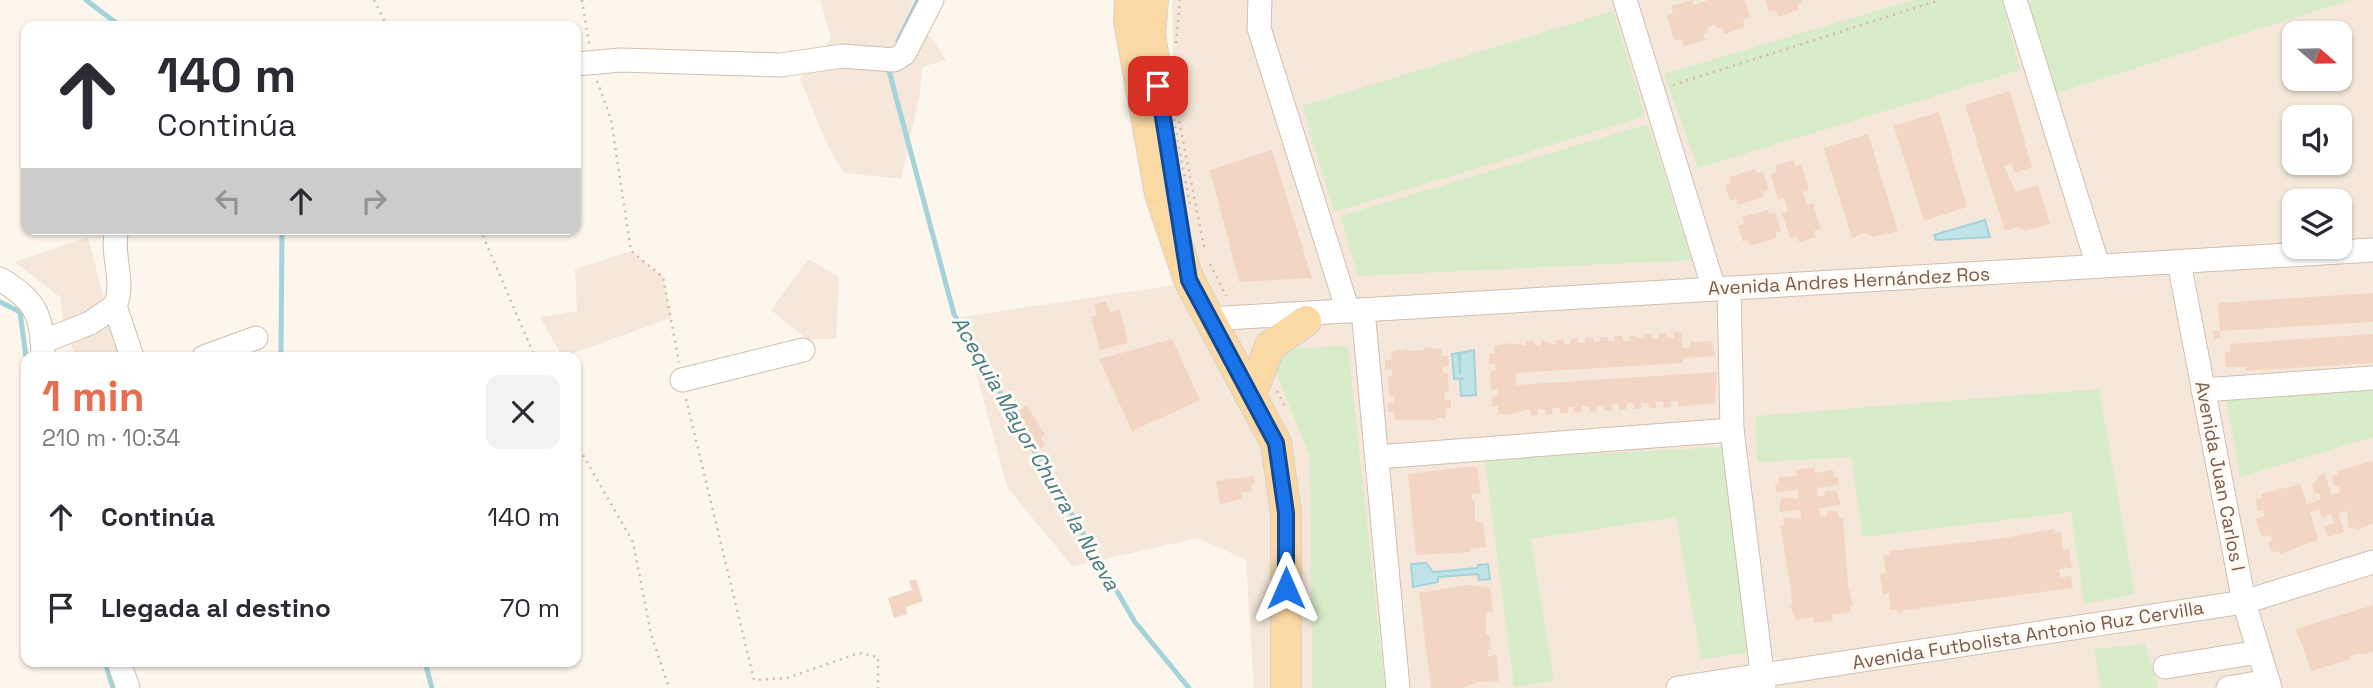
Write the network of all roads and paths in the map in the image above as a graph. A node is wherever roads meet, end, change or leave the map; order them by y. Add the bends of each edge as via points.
1 (374, 0) edge
2 (582, 0) edge
3 (932, 0) edge
4 (1130, 0) edge
5 (1153, 0) edge
6 (1260, 0) edge
7 (1625, 0) edge
8 (1940, 0) edge
9 (2015, 0) edge
10 (384, 21) edge
11 (583, 63) edge
12 (1654, 93) junction
13 (116, 235) edge
14 (483, 235) edge
15 (2373, 250) edge
16 (2179, 262) junction
17 (1185, 266) junction
18 (2098, 266) junction
19 (0, 279) edge
20 (1722, 289) junction
21 (115, 306) junction
22 (1355, 311) junction
23 (1315, 316) junction
24 (1214, 329) junction
25 (256, 338) dead end
26 (43, 350) edge
27 (803, 350) dead end
28 (130, 352) edge
29 (218, 352) edge
30 (533, 352) edge
31 (2373, 378) edge
32 (682, 380) junction
33 (2203, 390) junction
34 (1250, 396) junction
35 (1732, 430) junction
36 (581, 452) edge
37 (1377, 457) junction
38 (2373, 562) edge
39 (2244, 602) junction
40 (2259, 652) junction
41 (121, 667) edge
42 (2165, 667) dead end
43 (1763, 682) edge
44 (2269, 684) edge
45 (128, 688) edge
46 (669, 688) edge
47 (878, 688) edge
48 (1286, 688) edge
49 (1398, 688) edge
50 (1678, 688) edge
51 (2228, 688) edge

1 - 10 path
2 - 11 path
3 - 11 street via 904,54 889,59 842,56 760,66 645,60
4 - 17 main road via 1129,21 1160,194
5 - 17 main road via 1150,35
6 - 22 street via 1259,29
7 - 12 street
8 - 12 path
9 - 18 street
11 - 32 path via 611,119 631,251 663,277
12 - 20 street
13 - 21 street via 119,290
14 - 30 path
15 - 16 street, Avenida Andres Hernández Ros
16 - 18 street, Avenida Andres Hernández Ros
16 - 33 street, Avenida Juan Carlos I
17 - 24 main road
18 - 20 street, Avenida Andres Hernández Ros
19 - 26 street via 34,306
20 - 22 street, Avenida Andres Hernández Ros
20 - 35 street
21 - 26 street
21 - 28 street
22 - 23 street, Avenida Andres Hernández Ros
22 - 37 street
23 - 24 street, Avenida Andres Hernández Ros
23 - 34 main road via 1270,346
24 - 34 main road
25 - 29 street
27 - 32 street
31 - 33 street
32 - 47 path via 754,680 787,678 859,653 878,657
33 - 39 street, Avenida Juan Carlos I
34 - 48 main road via 1276,443 1286,513
35 - 37 street
35 - 43 street
36 - 46 path via 633,542 651,634
37 - 49 street
38 - 39 street, Avenida Futbolista Antonio Ruz Cervilla
39 - 40 street, Avenida Juan Carlos I
39 - 43 street, Avenida Futbolista Antonio Ruz Cervilla
40 - 42 street
40 - 44 street, Avenida Juan Carlos I
41 - 45 street
43 - 50 street, Avenida Futbolista Antonio Ruz Cervilla
44 - 51 street

